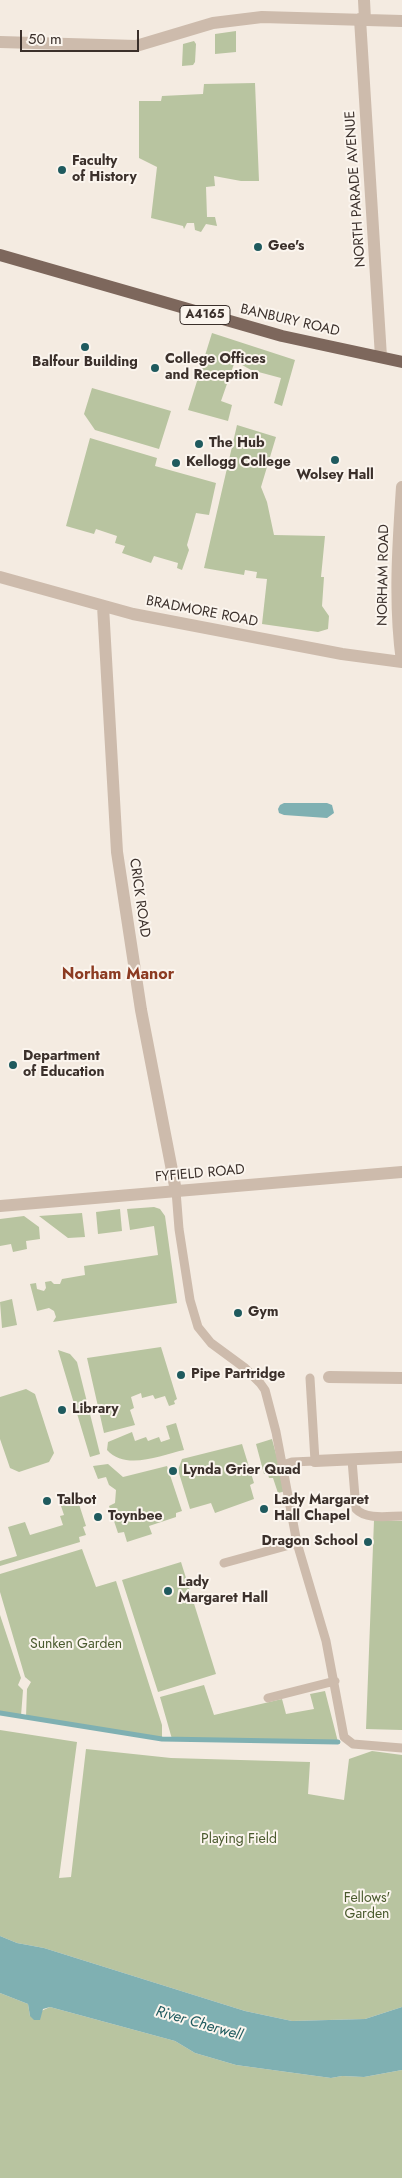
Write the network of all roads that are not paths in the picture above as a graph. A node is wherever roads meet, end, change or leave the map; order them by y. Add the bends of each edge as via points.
1 (364, 0) edge
2 (362, 19) junction
3 (402, 21) edge
4 (0, 42) edge
5 (0, 255) edge
6 (381, 357) junction
7 (402, 362) edge
8 (402, 488) edge
9 (0, 577) edge
10 (103, 606) junction
11 (402, 662) edge
12 (402, 1172) edge
13 (176, 1191) junction
14 (0, 1206) edge
15 (329, 1377) dead end
16 (310, 1378) dead end
17 (402, 1378) edge
18 (402, 1457) edge
19 (352, 1460) junction
20 (315, 1461) junction
21 (282, 1465) junction
22 (402, 1516) edge
23 (297, 1543) junction
24 (224, 1563) dead end
25 (334, 1681) junction
26 (268, 1698) dead end
27 (402, 1748) edge

1 - 2 street, NORTH PARADE AVENUE
2 - 3 street
2 - 4 street via 262,16 213,23 136,46
2 - 6 street, NORTH PARADE AVENUE
5 - 6 main road, BANBURY ROAD / A4165 via 282,336
6 - 7 main road, BANBURY ROAD / A4165
8 - 11 street, NORHAM ROAD via 396,570
9 - 10 street, BRADMORE ROAD
10 - 11 street, BRADMORE ROAD via 186,626
10 - 13 street, CRICK ROAD via 117,852 141,1010
12 - 13 street, FYFIELD ROAD
13 - 14 street, FYFIELD ROAD
13 - 21 lane via 194,1318 202,1334 245,1368 265,1390
15 - 17 street
16 - 20 lane
18 - 19 street
19 - 20 street
19 - 22 lane via 359,1513
20 - 21 lane
21 - 23 lane
23 - 24 lane
23 - 25 lane via 326,1641
25 - 26 lane
25 - 27 lane via 342,1732 347,1742

